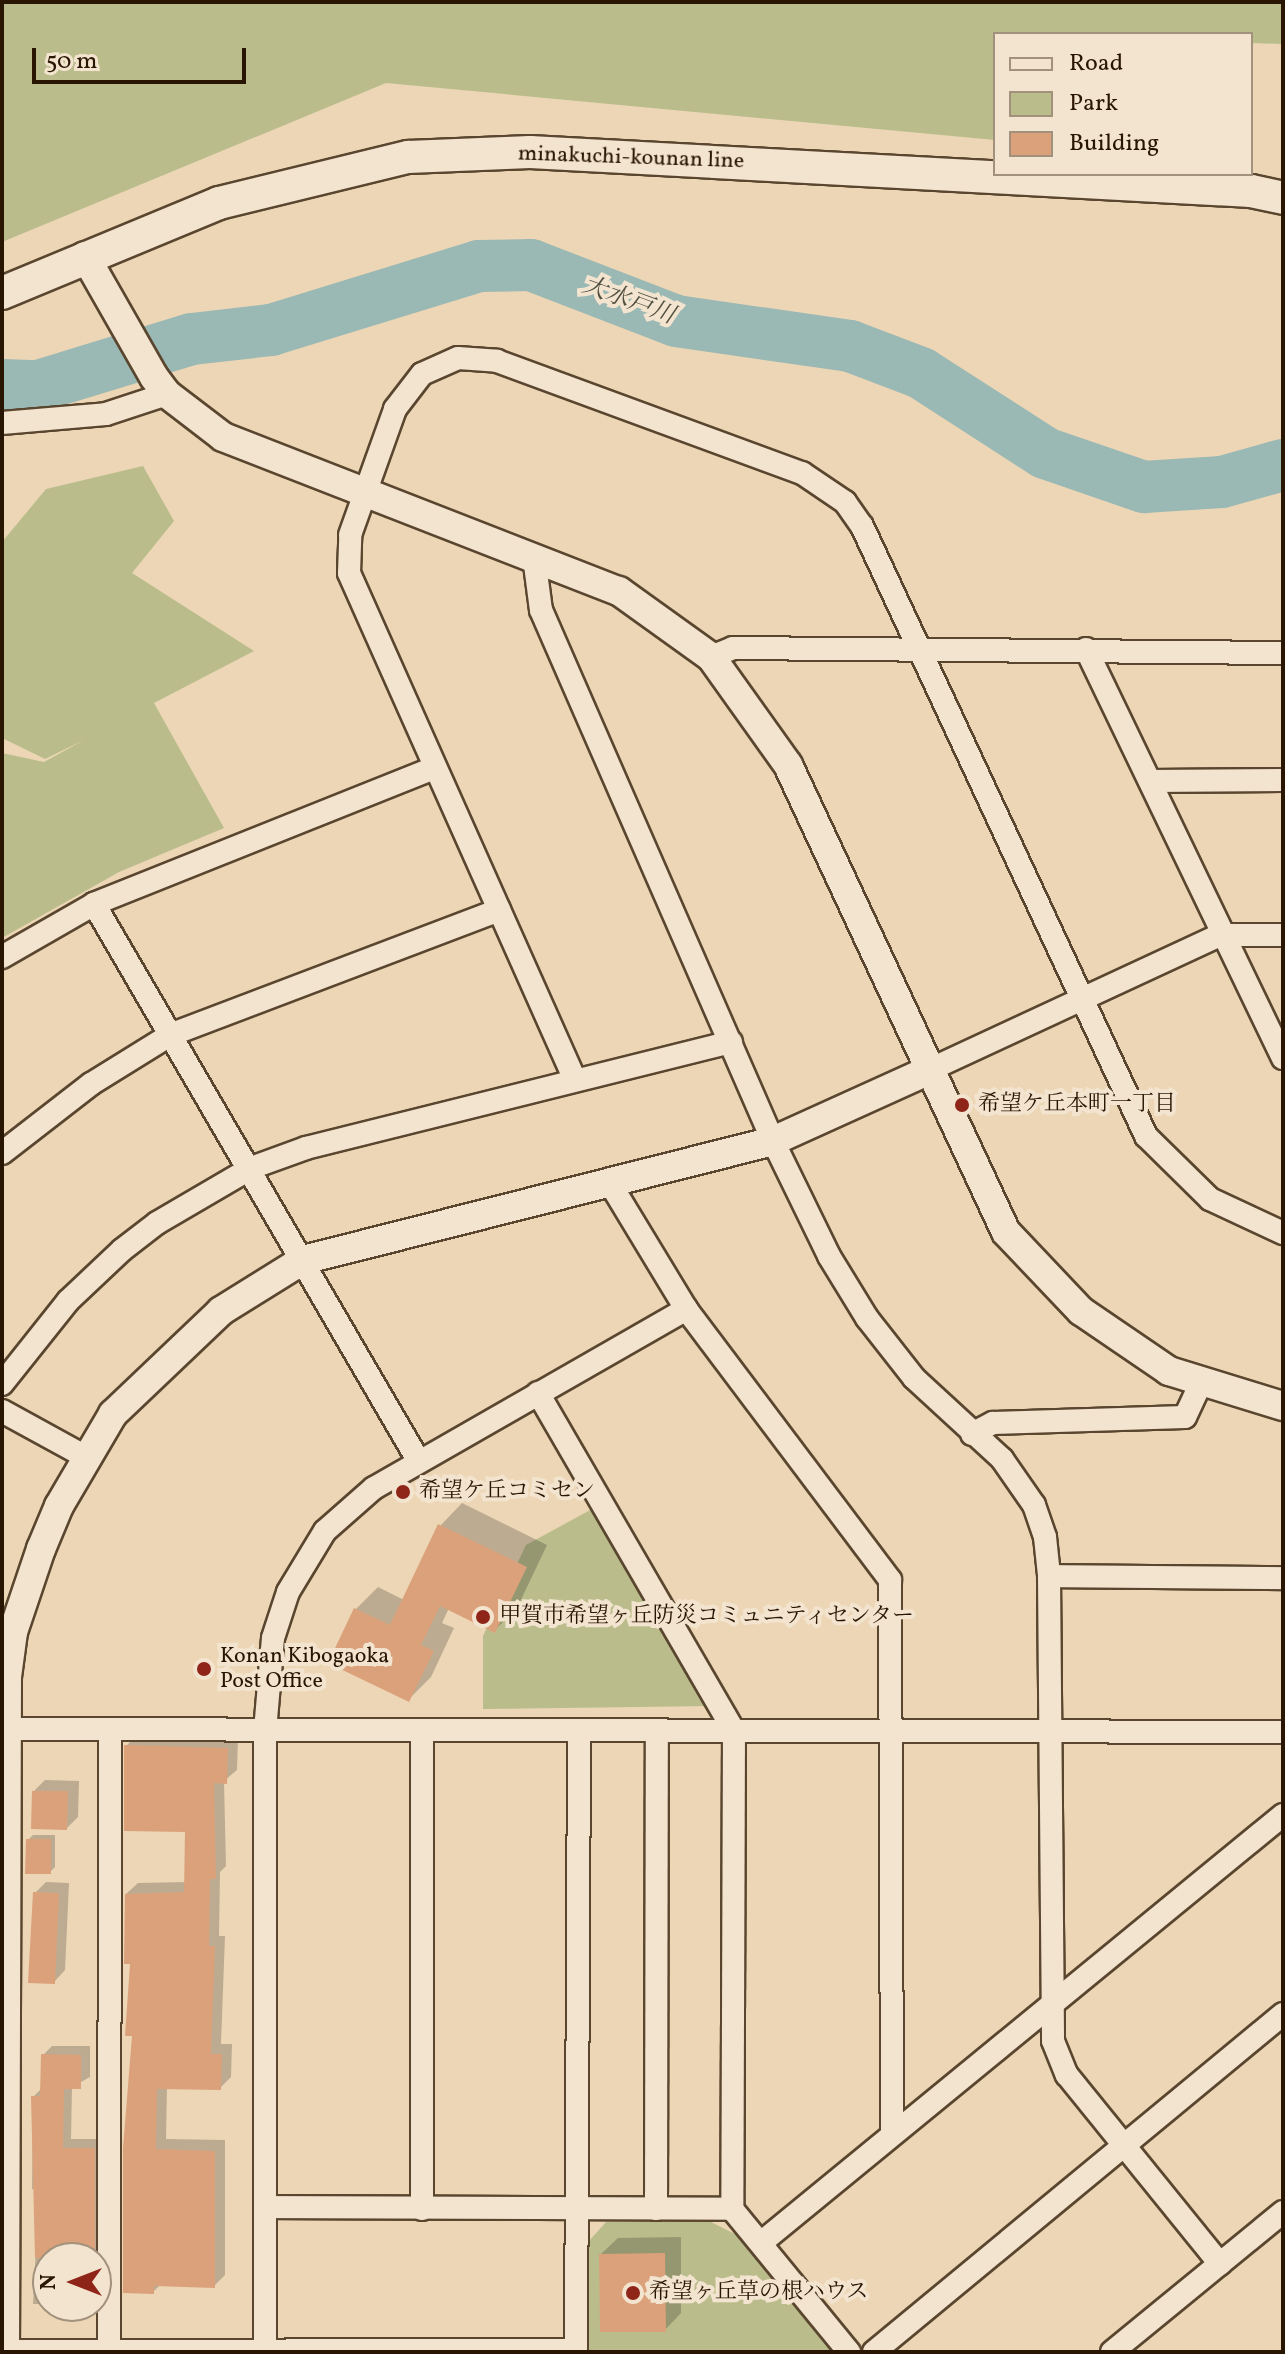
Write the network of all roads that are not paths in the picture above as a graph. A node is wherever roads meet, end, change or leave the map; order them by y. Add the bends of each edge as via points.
1 (993, 176) edge
2 (996, 176) edge
3 (1283, 198) edge
4 (85, 256) junction
5 (2, 293) edge
6 (161, 386) junction
7 (2, 423) edge
8 (365, 491) junction
9 (534, 557) junction
10 (1086, 649) junction
11 (917, 650) junction
12 (1283, 653) edge
13 (711, 657) junction
14 (434, 768) junction
15 (1283, 780) edge
16 (1150, 781) junction
17 (94, 904) junction
18 (499, 910) junction
19 (1220, 935) junction
20 (1283, 935) edge
21 (2, 957) edge
22 (1078, 999) junction
23 (170, 1035) junction
24 (731, 1042) junction
25 (1283, 1058) edge
26 (927, 1071) junction
27 (575, 1080) junction
28 (773, 1141) junction
29 (2, 1153) edge
30 (251, 1168) junction
31 (608, 1180) junction
32 (1283, 1233) edge
33 (303, 1260) junction
34 (686, 1309) junction
35 (1202, 1381) junction
36 (2, 1384) edge
37 (538, 1393) junction
38 (1283, 1406) edge
39 (2, 1411) edge
40 (972, 1434) junction
41 (86, 1457) junction
42 (418, 1460) junction
43 (1049, 1576) junction
44 (1283, 1578) edge
45 (4, 1729) edge
46 (110, 1730) junction
47 (265, 1731) junction
48 (579, 1731) junction
49 (657, 1731) junction
50 (734, 1731) junction
51 (893, 1731) junction
52 (422, 1732) junction
53 (1047, 1732) junction
54 (1283, 1732) edge
55 (1283, 1815) edge
56 (1049, 2005) junction
57 (1283, 2014) edge
58 (892, 2134) junction
59 (1124, 2145) junction
60 (265, 2207) junction
61 (422, 2209) junction
62 (577, 2209) junction
63 (656, 2209) junction
64 (732, 2209) junction
65 (1283, 2212) edge
66 (762, 2242) junction
67 (1220, 2264) junction
68 (4, 2351) edge
69 (576, 2351) edge
70 (109, 2352) edge
71 (265, 2352) edge
72 (421, 2352) edge
73 (849, 2352) edge
74 (874, 2352) edge
75 (1112, 2352) edge

1 - 4 main road, minakuchi-kounan line via 530,152 408,157 219,203
2 - 3 main road, minakuchi-kounan line
4 - 5 main road, minakuchi-kounan line
4 - 6 street
6 - 7 street via 106,414
6 - 8 street via 223,437
8 - 9 street
8 - 11 street via 395,409 415,381 432,367 458,358 497,361 824,485 862,526
8 - 14 street via 350,535 352,587
9 - 13 street via 619,591
9 - 24 street via 541,610
10 - 11 street
10 - 12 street
10 - 16 street
11 - 13 street via 733,648
11 - 22 street
13 - 26 street via 788,765
14 - 17 street
14 - 18 street
15 - 16 street
16 - 19 street
17 - 21 street
17 - 23 street
18 - 23 street
18 - 27 street
19 - 20 street
19 - 22 street
19 - 25 street
22 - 26 street
22 - 32 street via 1133,1115 1164,1159 1210,1199
23 - 29 street via 91,1084
23 - 30 street
24 - 27 street
24 - 28 street
26 - 28 street
26 - 35 street via 1006,1232 1081,1311 1169,1371
27 - 30 street via 306,1148
28 - 31 street
28 - 40 street via 829,1256 867,1318 914,1378
30 - 33 street
30 - 36 street via 157,1223 122,1250 68,1301
31 - 33 street
31 - 34 street
33 - 41 street via 192,1336 113,1414
33 - 42 street
34 - 37 street
34 - 51 street via 890,1580
35 - 38 street
35 - 40 street via 1185,1417 993,1423
37 - 42 street
37 - 50 street
39 - 41 street
40 - 43 street via 1002,1459 1034,1505 1045,1537
41 - 45 street via 41,1549 13,1632
42 - 47 street via 356,1502 311,1550 288,1592 273,1638
43 - 44 street
43 - 53 street
45 - 46 street
45 - 68 street
46 - 47 street
46 - 70 street
47 - 52 street
47 - 60 street
48 - 49 street
48 - 52 street
48 - 62 street
49 - 50 street
49 - 63 street
50 - 51 street
50 - 64 street
51 - 53 street
51 - 58 street
52 - 61 street
53 - 54 street
53 - 56 street
55 - 56 street
56 - 58 street
56 - 59 street via 1058,2060
57 - 59 street
58 - 66 street
59 - 67 street
59 - 74 street
60 - 61 street
60 - 71 street
61 - 62 street
62 - 63 street
62 - 69 street
63 - 64 street
64 - 66 street
65 - 67 street
66 - 73 street
67 - 75 street
68 - 70 street
69 - 72 street
70 - 71 street
71 - 72 street

